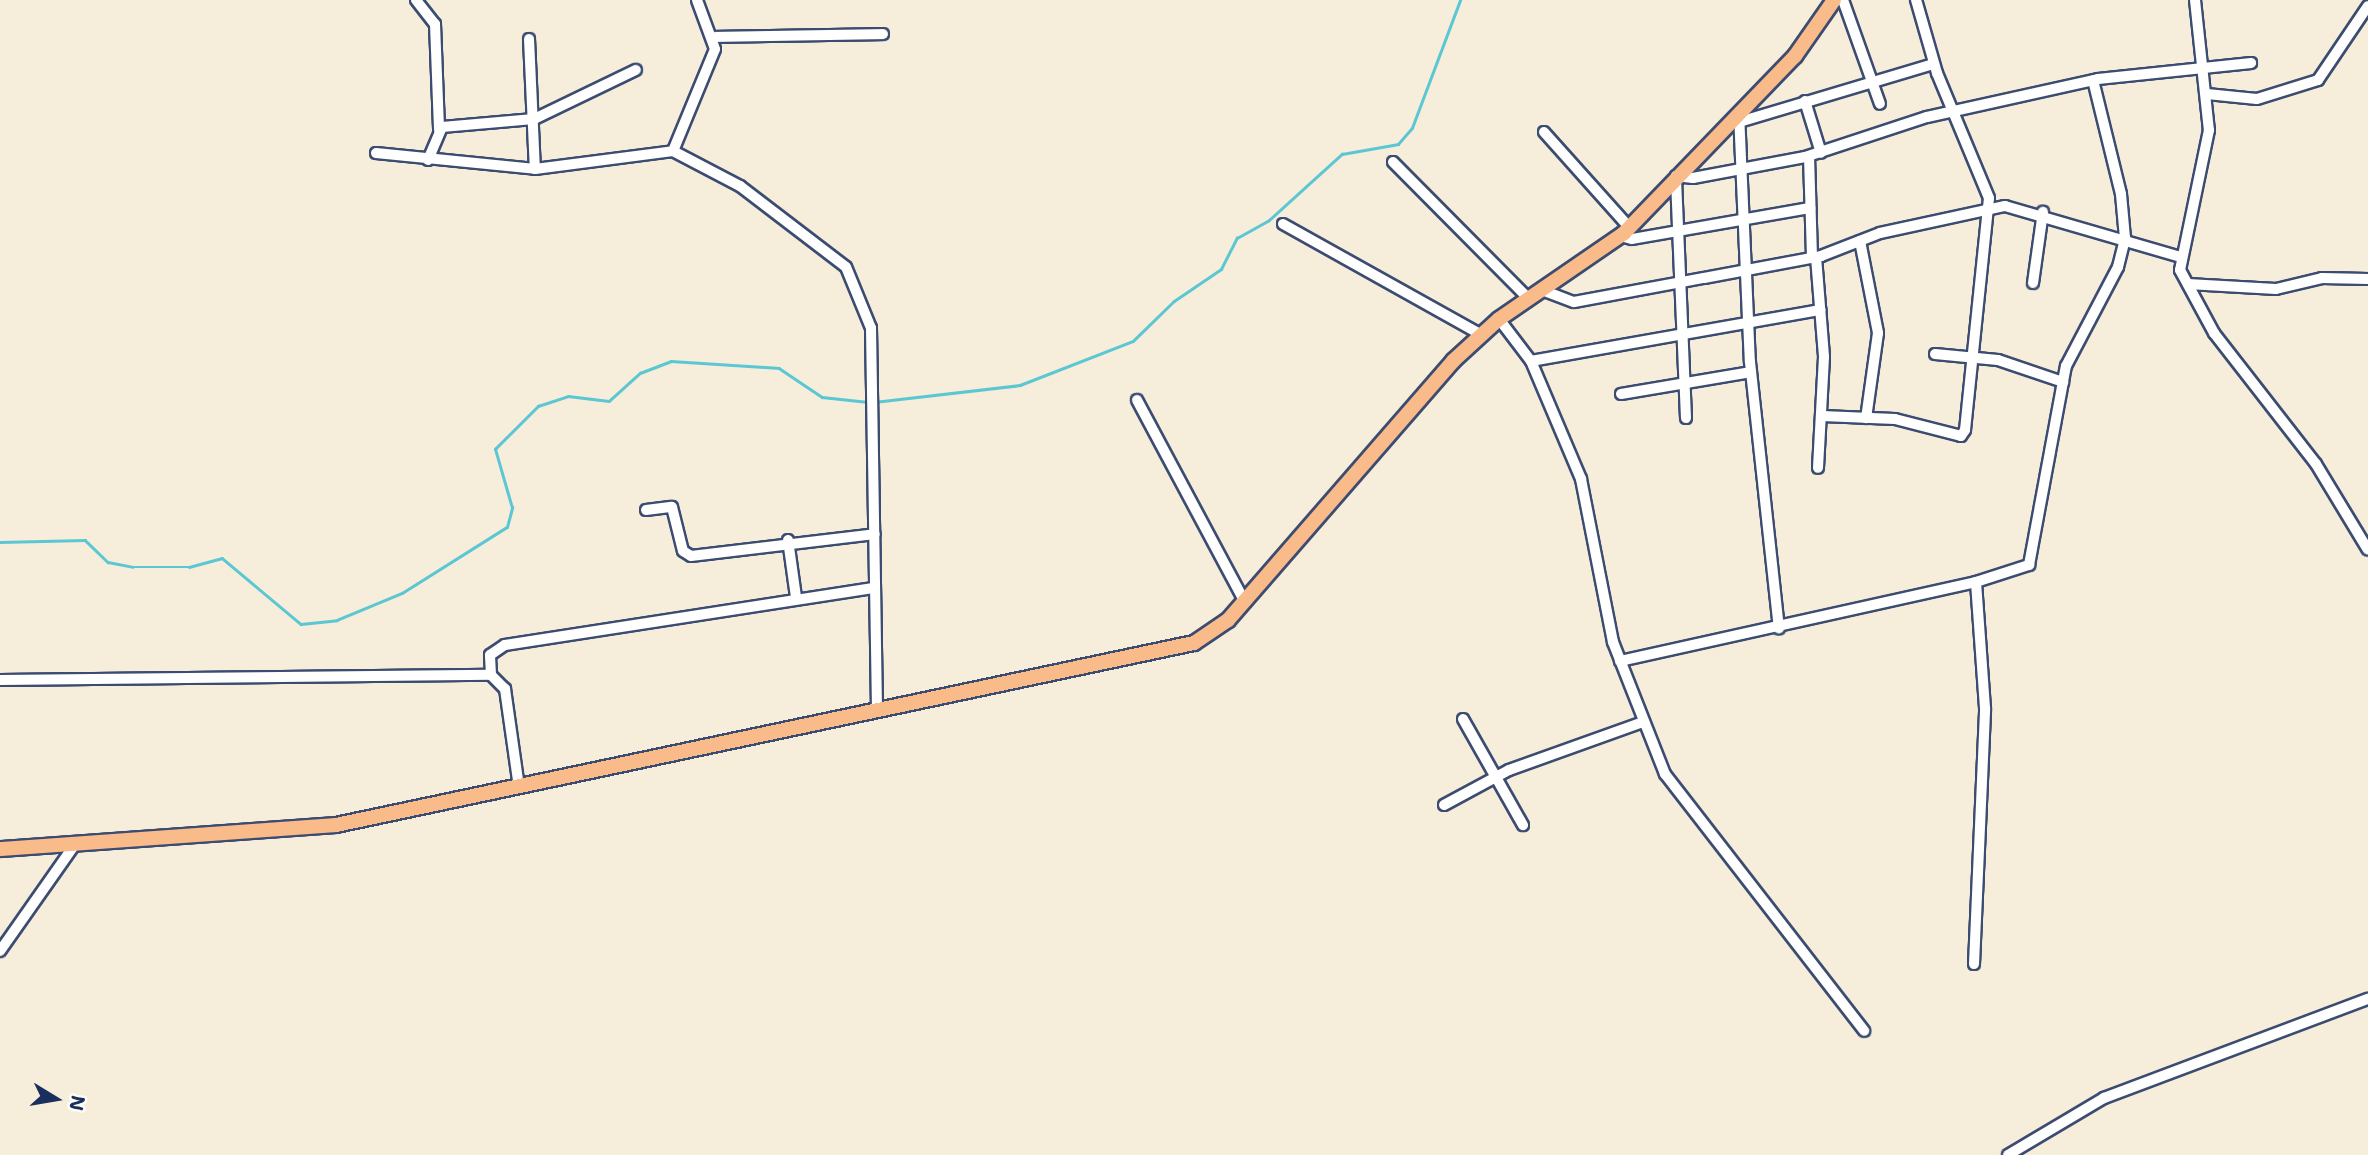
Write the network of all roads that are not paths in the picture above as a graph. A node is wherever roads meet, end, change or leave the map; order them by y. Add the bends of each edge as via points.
1 (416, 0) edge
2 (696, 0) edge
3 (1834, 0) edge
4 (1843, 0) edge
5 (1916, 0) edge
6 (2195, 0) edge
7 (2368, 6) edge
8 (883, 34) dead end
9 (716, 37) junction
10 (529, 39) dead end
11 (2251, 63) dead end
12 (1934, 64) junction
13 (2203, 67) junction
14 (636, 71) dead end
15 (2093, 80) junction
16 (1871, 81) junction
17 (2207, 94) junction
18 (1805, 101) junction
19 (1880, 104) dead end
20 (1953, 111) junction
21 (1739, 117) junction
22 (534, 119) junction
23 (439, 130) junction
24 (1544, 132) dead end
25 (673, 151) junction
26 (376, 153) dead end
27 (1821, 153) junction
28 (1809, 156) junction
29 (428, 160) junction
30 (1393, 162) dead end
31 (535, 169) junction
32 (1742, 170) junction
33 (1676, 176) junction
34 (1989, 207) junction
35 (1810, 208) junction
36 (2043, 212) junction
37 (1744, 220) junction
38 (1283, 224) dead end
39 (1625, 231) junction
40 (1678, 231) junction
41 (2125, 238) junction
42 (1860, 241) junction
43 (1814, 257) junction
44 (2180, 257) junction
45 (1744, 271) junction
46 (2368, 279) edge
47 (1677, 283) junction
48 (2033, 283) dead end
49 (2188, 284) junction
50 (1542, 290) junction
51 (1528, 299) junction
52 (1821, 310) junction
53 (1499, 318) junction
54 (1747, 321) junction
55 (1679, 333) junction
56 (1482, 335) junction
57 (1935, 354) dead end
58 (1971, 355) junction
59 (1531, 362) junction
60 (1751, 372) junction
61 (2063, 382) junction
62 (1683, 384) junction
63 (1621, 394) dead end
64 (1137, 400) dead end
65 (1822, 416) junction
66 (1686, 418) dead end
67 (1866, 418) junction
68 (1818, 468) dead end
69 (646, 510) dead end
70 (875, 534) junction
71 (788, 540) junction
72 (2368, 550) edge
73 (1976, 582) junction
74 (875, 588) junction
75 (796, 597) junction
76 (1245, 601) junction
77 (1779, 628) junction
78 (1620, 661) junction
79 (491, 674) junction
80 (0, 680) edge
81 (877, 708) junction
82 (1463, 719) dead end
83 (1643, 722) junction
84 (1492, 779) junction
85 (519, 787) junction
86 (1444, 805) dead end
87 (1523, 825) dead end
88 (76, 843) junction
89 (0, 849) edge
90 (0, 951) edge
91 (1974, 964) dead end
92 (2368, 999) edge
93 (1864, 1031) dead end
94 (2008, 1155) edge

1 - 23 street via 435,24
2 - 9 street
3 - 21 main road via 1795,56
4 - 16 street
5 - 12 street
6 - 13 street
7 - 17 street via 2318,80 2257,99
8 - 9 street
9 - 25 street via 712,65
10 - 22 street
11 - 13 street
12 - 16 street
12 - 20 street
13 - 15 street
13 - 17 street
14 - 22 street
15 - 20 street
15 - 41 street via 2121,194
16 - 18 street
16 - 19 street
17 - 44 street via 2208,130
18 - 21 street
18 - 27 street
20 - 27 street
20 - 34 street
21 - 32 street
21 - 33 main road
22 - 23 street
22 - 31 street
23 - 29 street
24 - 39 street
25 - 31 street
25 - 70 street via 740,186 846,267 871,328
26 - 29 street
27 - 28 street
28 - 32 street
28 - 35 street
29 - 31 street
30 - 51 street
32 - 33 street
32 - 37 street
33 - 39 main road
33 - 40 street
34 - 36 street
34 - 42 street
34 - 58 street
35 - 37 street
35 - 43 street
36 - 41 street
36 - 48 street
37 - 40 street
37 - 45 street
38 - 56 street
39 - 40 street
39 - 50 main road
40 - 47 street
41 - 44 street
41 - 61 street
42 - 43 street
42 - 67 street via 1878,332
43 - 45 street
43 - 52 street
44 - 49 street
45 - 47 street
45 - 54 street
46 - 49 street via 2322,278 2276,289
47 - 50 street via 1574,302
47 - 55 street
49 - 72 street via 2214,333 2316,464
50 - 51 main road
51 - 53 main road
52 - 54 street
52 - 65 street
53 - 56 main road
53 - 59 street
54 - 55 street
54 - 60 street
55 - 59 street
55 - 62 street
56 - 76 main road via 1396,422
57 - 58 street
58 - 61 street
58 - 67 street via 1961,436
59 - 78 street via 1581,479
60 - 62 street
60 - 77 street
61 - 73 street via 2029,565
62 - 63 street
62 - 66 street
64 - 76 street
65 - 67 street
65 - 68 street
69 - 71 street via 672,507 683,551 691,556
70 - 71 street
70 - 74 street
71 - 75 street
73 - 77 street
73 - 91 street via 1985,708
74 - 75 street
74 - 81 street
75 - 79 street via 505,645 490,655
76 - 81 main road via 1209,635 1176,650
77 - 78 street
78 - 83 street
79 - 80 street
79 - 85 street via 505,689
81 - 85 main road
82 - 84 street
83 - 84 street
83 - 93 street via 1683,805
84 - 86 street
84 - 87 street
85 - 88 main road via 336,825
88 - 89 main road
88 - 90 street
92 - 94 street via 2104,1098

